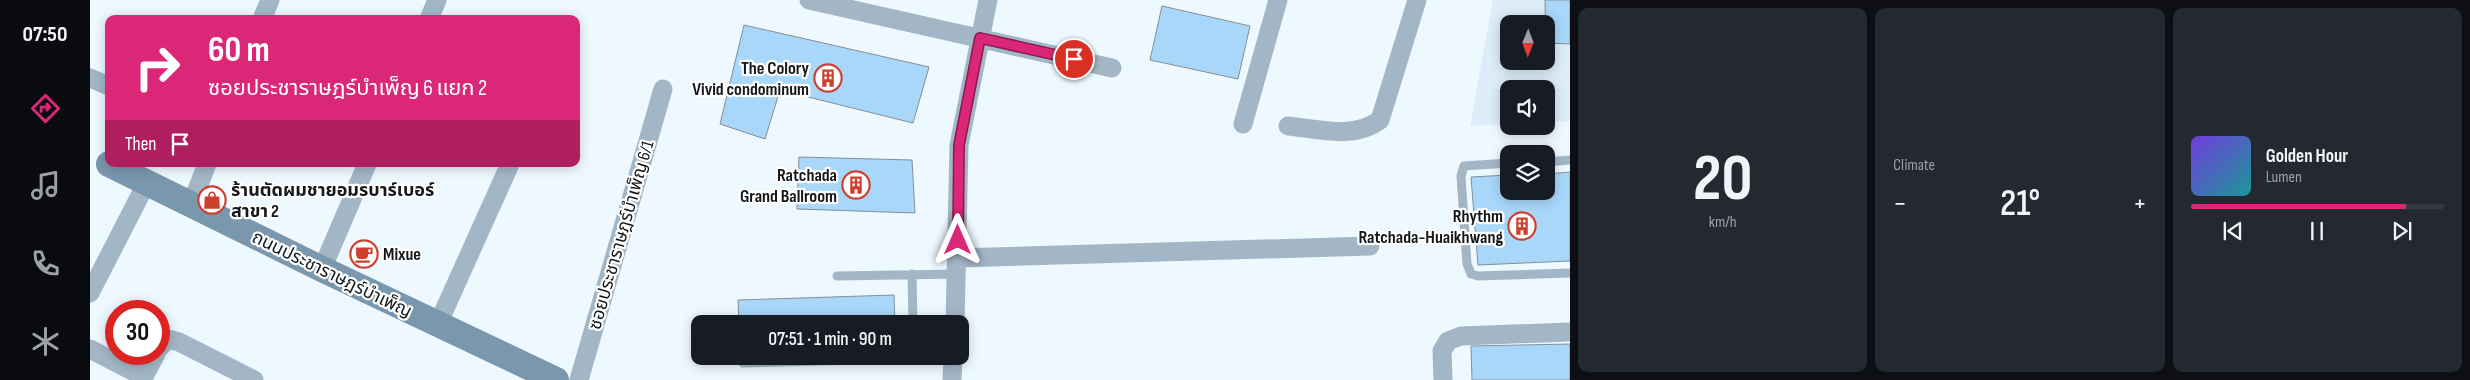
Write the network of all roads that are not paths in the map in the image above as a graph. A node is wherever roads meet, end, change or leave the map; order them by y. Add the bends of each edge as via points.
1 (270, 0) edge
2 (437, 0) edge
3 (809, 0) edge
4 (988, 0) edge
5 (1278, 0) edge
6 (1417, 0) edge
7 (264, 15) edge
8 (431, 15) edge
9 (980, 38) junction
10 (1112, 68) dead end
11 (90, 78) edge
12 (105, 84) edge
13 (663, 89) dead end
14 (1243, 124) dead end
15 (1288, 126) dead end
16 (90, 154) edge
17 (1570, 160) edge
18 (1555, 161) edge
19 (105, 162) edge
20 (1500, 164) edge
21 (115, 167) edge
22 (206, 167) edge
23 (366, 167) edge
24 (509, 167) edge
25 (147, 182) junction
26 (191, 205) junction
27 (1370, 246) dead end
28 (957, 266) junction
29 (322, 269) junction
30 (1570, 273) edge
31 (912, 274) junction
32 (836, 276) dead end
33 (90, 293) edge
34 (914, 315) edge
35 (955, 315) edge
36 (438, 324) junction
37 (1570, 332) edge
38 (170, 340) edge
39 (90, 349) edge
40 (150, 365) edge
41 (953, 365) edge
42 (143, 378) edge
43 (254, 380) edge
44 (556, 380) edge
45 (579, 380) edge
46 (952, 380) edge
47 (1443, 380) edge

1 - 7 street
2 - 8 street
3 - 9 street
4 - 9 street
5 - 14 street
6 - 15 street via 1380,120 1369,128 1350,133
9 - 10 street
9 - 28 street via 959,145
11 - 12 street
13 - 45 street, ซอยประชาราษฎร์บำเพ็ญ 6/1
16 - 19 main road, ถนนประชาราษฎร์บำเพ็ญ
17 - 18 lane
20 - 30 lane via 1464,166 1461,176 1467,264 1471,274
21 - 25 main road, ถนนประชาราษฎร์บำเพ็ญ
22 - 26 street
23 - 29 street
24 - 36 street
25 - 26 main road, ถนนประชาราษฎร์บำเพ็ญ
25 - 33 street
26 - 29 main road, ถนนประชาราษฎร์บำเพ็ญ
27 - 28 street
28 - 31 lane
28 - 35 street
29 - 36 main road, ถนนประชาราษฎร์บำเพ็ญ
31 - 32 lane
31 - 34 lane
36 - 44 main road, ถนนประชาราษฎร์บำเพ็ญ
37 - 47 street via 1462,336 1448,341 1442,351
38 - 43 street
39 - 42 street
40 - 42 street
41 - 46 street

